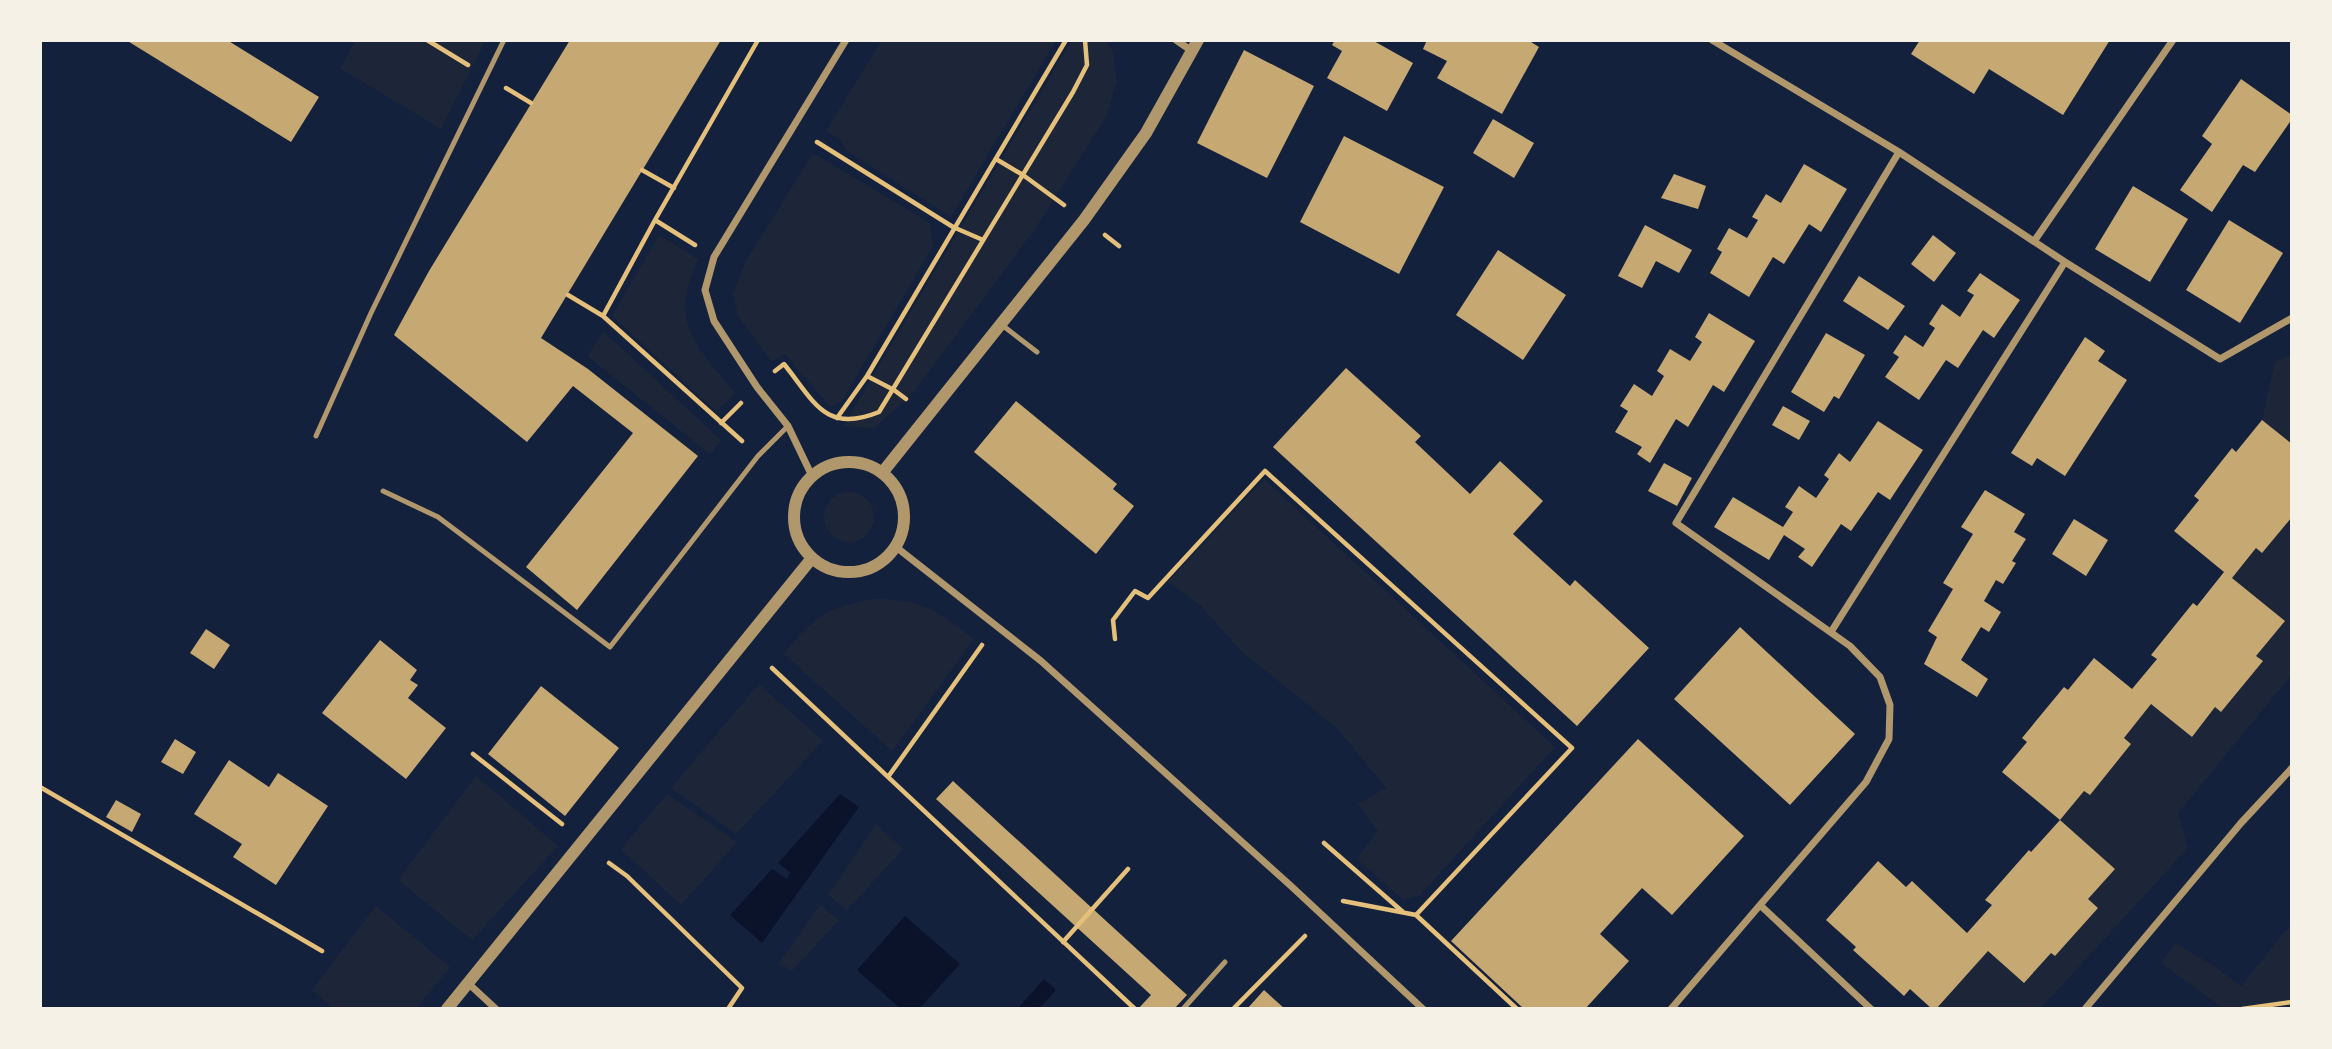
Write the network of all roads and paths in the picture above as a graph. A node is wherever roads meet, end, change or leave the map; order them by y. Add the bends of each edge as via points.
1 (504, 40) edge
2 (758, 40) edge
3 (846, 40) edge
4 (1066, 40) edge
5 (1085, 40) edge
6 (1175, 40) edge
7 (1712, 40) edge
8 (2173, 40) edge
9 (1196, 46) edge
10 (817, 142) dead end
11 (1899, 152) junction
12 (996, 159) junction
13 (642, 170) dead end
14 (1023, 175) junction
15 (674, 188) junction
16 (655, 220) junction
17 (1084, 220) junction
18 (953, 227) junction
19 (983, 240) junction
20 (2035, 240) junction
21 (1119, 246) dead end
22 (714, 257) junction
23 (2065, 262) junction
24 (568, 295) dead end
25 (603, 316) junction
26 (2292, 318) edge
27 (1002, 325) junction
28 (1037, 352) dead end
29 (757, 387) junction
30 (837, 418) junction
31 (721, 423) dead end
32 (788, 426) junction
33 (316, 436) dead end
34 (882, 473) junction
35 (812, 476) junction
36 (383, 491) dead end
37 (896, 547) junction
38 (812, 558) junction
39 (1831, 632) junction
40 (1115, 639) dead end
41 (982, 645) dead end
42 (772, 668) dead end
43 (473, 754) dead end
44 (2292, 768) edge
45 (888, 777) junction
46 (40, 787) edge
47 (568, 829) dead end
48 (1324, 843) dead end
49 (609, 863) dead end
50 (1128, 869) dead end
51 (1760, 905) junction
52 (1334, 906) dead end
53 (1403, 912) junction
54 (1416, 915) junction
55 (1305, 936) dead end
56 (1063, 942) junction
57 (322, 951) dead end
58 (1226, 962) dead end
59 (469, 984) junction
60 (2292, 1002) edge
61 (447, 1009) edge
62 (496, 1009) edge
63 (727, 1009) edge
64 (1135, 1009) edge
65 (1183, 1009) edge
66 (1233, 1009) edge
67 (1423, 1009) edge
68 (1517, 1009) edge
69 (1671, 1009) edge
70 (1871, 1009) edge
71 (2085, 1009) edge
72 (2242, 1009) edge

1 - 33 lane
2 - 15 path
3 - 22 street
4 - 12 path
5 - 14 path via 1087,65
6 - 9 street
7 - 11 street
8 - 20 street
9 - 17 street via 1146,133
10 - 18 path
11 - 20 street
11 - 39 street via 1676,523
12 - 14 path
12 - 18 path
13 - 15 path
14 - 17 path
14 - 19 path
15 - 16 path
16 - 22 path
16 - 25 path
17 - 21 path
17 - 27 street
18 - 19 path
18 - 30 path via 867,376
19 - 30 path via 879,412 844,421
20 - 23 street
22 - 29 street via 705,290 713,321
23 - 26 street via 2220,359
23 - 39 street
24 - 25 path
25 - 31 path
27 - 28 lane
27 - 34 street
29 - 30 path via 784,364 828,416
29 - 32 street
32 - 35 street
32 - 36 lane via 758,456 610,647 438,517
34 - 35 street via 847,462
34 - 37 street via 902,499 903,532
35 - 38 street via 795,508 795,526
37 - 38 street via 883,561 847,573
37 - 67 street via 1041,661
38 - 59 street
39 - 51 street via 1880,677 1890,705 1889,739 1866,782
40 - 54 path via 1113,620 1135,591 1148,598 1265,471 1572,748
41 - 45 path
42 - 45 path
43 - 47 path
44 - 71 street via 2241,822
45 - 56 path
46 - 57 path
48 - 53 path
49 - 63 path via 742,988
50 - 56 path
51 - 69 street
51 - 70 street
52 - 53 path via 1339,900
53 - 54 path
54 - 68 path
55 - 66 path
56 - 64 path
58 - 65 lane
59 - 61 street
59 - 62 street
60 - 72 path

